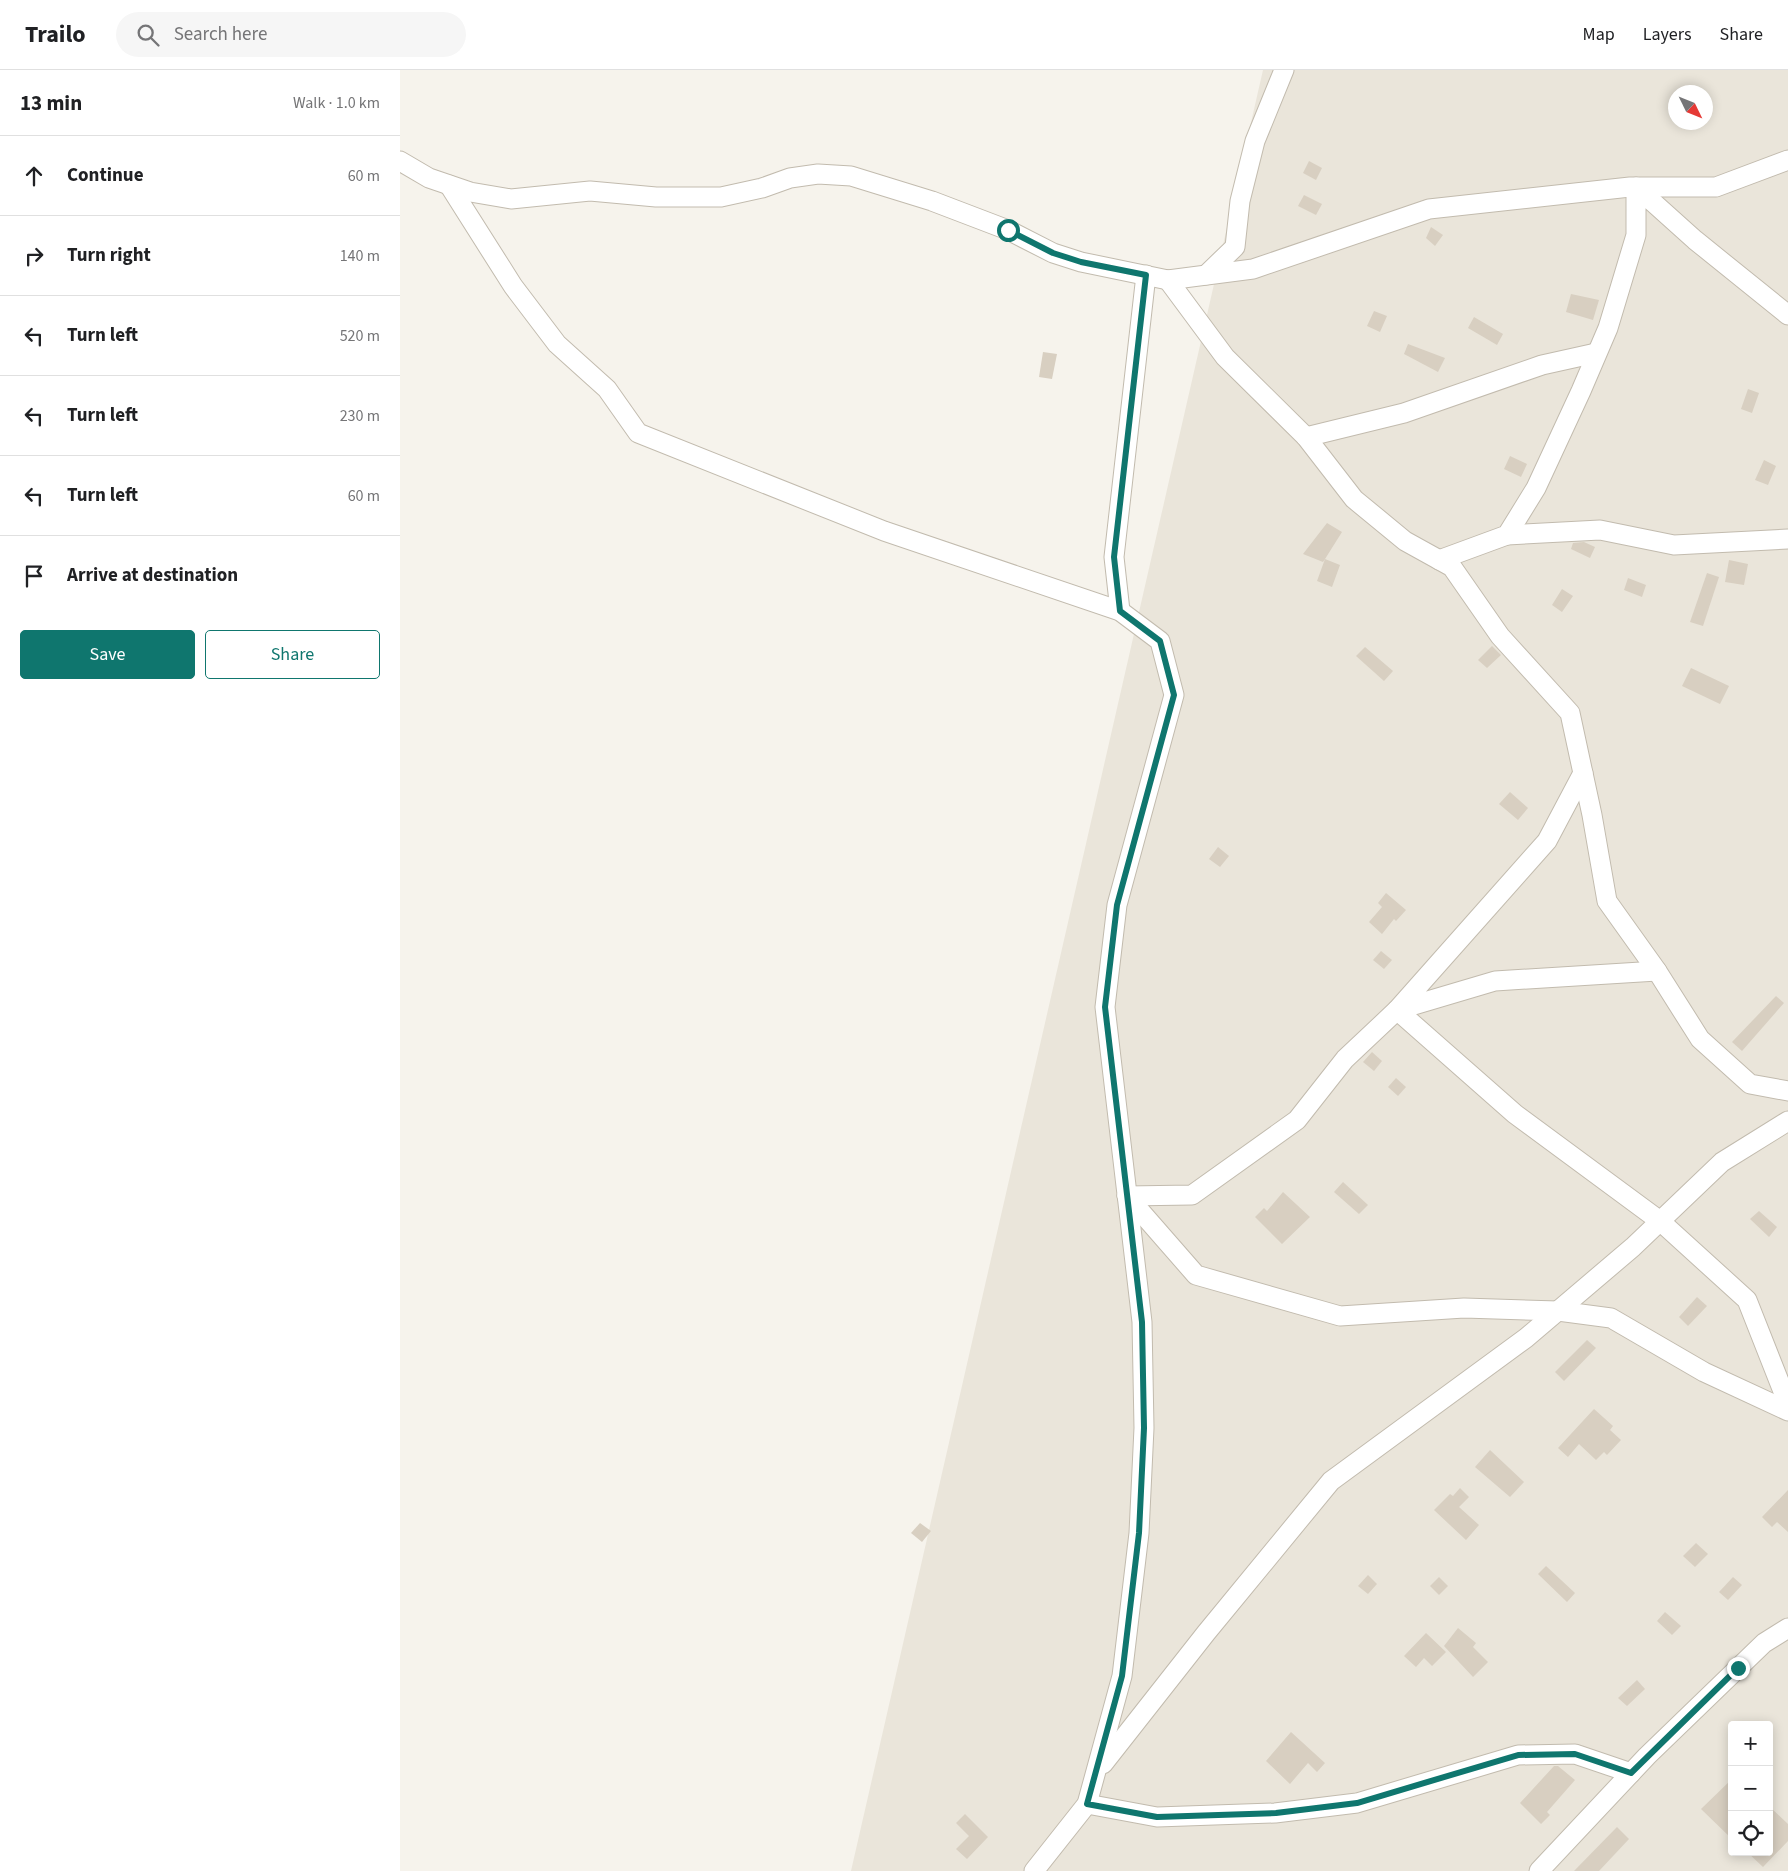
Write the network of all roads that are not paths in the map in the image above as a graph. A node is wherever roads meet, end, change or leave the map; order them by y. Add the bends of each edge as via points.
1 (1284, 70) edge
2 (1788, 160) edge
3 (400, 161) edge
4 (449, 185) junction
5 (1636, 187) junction
6 (1146, 275) junction
7 (1206, 275) junction
8 (1168, 280) junction
9 (1788, 315) edge
10 (1596, 353) junction
11 (1306, 437) junction
12 (1507, 535) junction
13 (1788, 539) edge
14 (1440, 560) junction
15 (1120, 611) junction
16 (1583, 772) junction
17 (1658, 971) junction
18 (1397, 1010) junction
19 (1788, 1091) edge
20 (1788, 1121) edge
21 (1127, 1196) junction
22 (1660, 1221) junction
23 (1558, 1311) junction
24 (1788, 1404) edge
25 (1788, 1412) edge
26 (1788, 1628) edge
27 (1096, 1772) junction
28 (1631, 1773) junction
29 (1087, 1804) junction
30 (1034, 1871) edge
31 (1539, 1871) edge

1 - 7 street via 1255,141 1240,201 1235,247
2 - 5 street via 1716,186
3 - 4 street
4 - 6 street via 511,199 590,190 656,197 721,197 790,178 818,174 851,176 932,201 1008,230 1053,253
4 - 15 street via 514,286 557,344 607,389 638,433 884,531
5 - 7 street via 1429,209 1253,269
5 - 9 street via 1694,240
5 - 10 street via 1636,235 1608,328
6 - 8 street
6 - 15 street via 1114,557
7 - 8 street
8 - 11 street via 1224,357
10 - 11 street via 1542,365 1404,413
10 - 12 street via 1582,391 1536,488
11 - 14 street via 1354,499 1405,541
12 - 13 street via 1600,530 1674,545
12 - 14 street
14 - 16 street via 1452,567 1500,636 1570,713
15 - 21 street via 1160,641 1174,695 1117,905 1105,1007
16 - 17 street via 1607,900
16 - 18 street via 1547,840
17 - 18 street via 1495,981
17 - 19 street via 1700,1039 1750,1084
18 - 21 street via 1345,1058 1297,1120 1192,1195
18 - 22 street via 1515,1114
20 - 22 street via 1722,1162
21 - 23 street via 1196,1275 1340,1316 1464,1308
21 - 27 street via 1142,1322 1144,1428 1139,1533 1122,1676
22 - 23 street
22 - 24 street via 1748,1300
23 - 25 street via 1611,1318 1704,1372
23 - 27 street via 1332,1481
26 - 28 street via 1764,1644
27 - 29 street
28 - 29 street via 1575,1754 1518,1755 1357,1803 1276,1813 1157,1817
28 - 31 street
29 - 30 street

